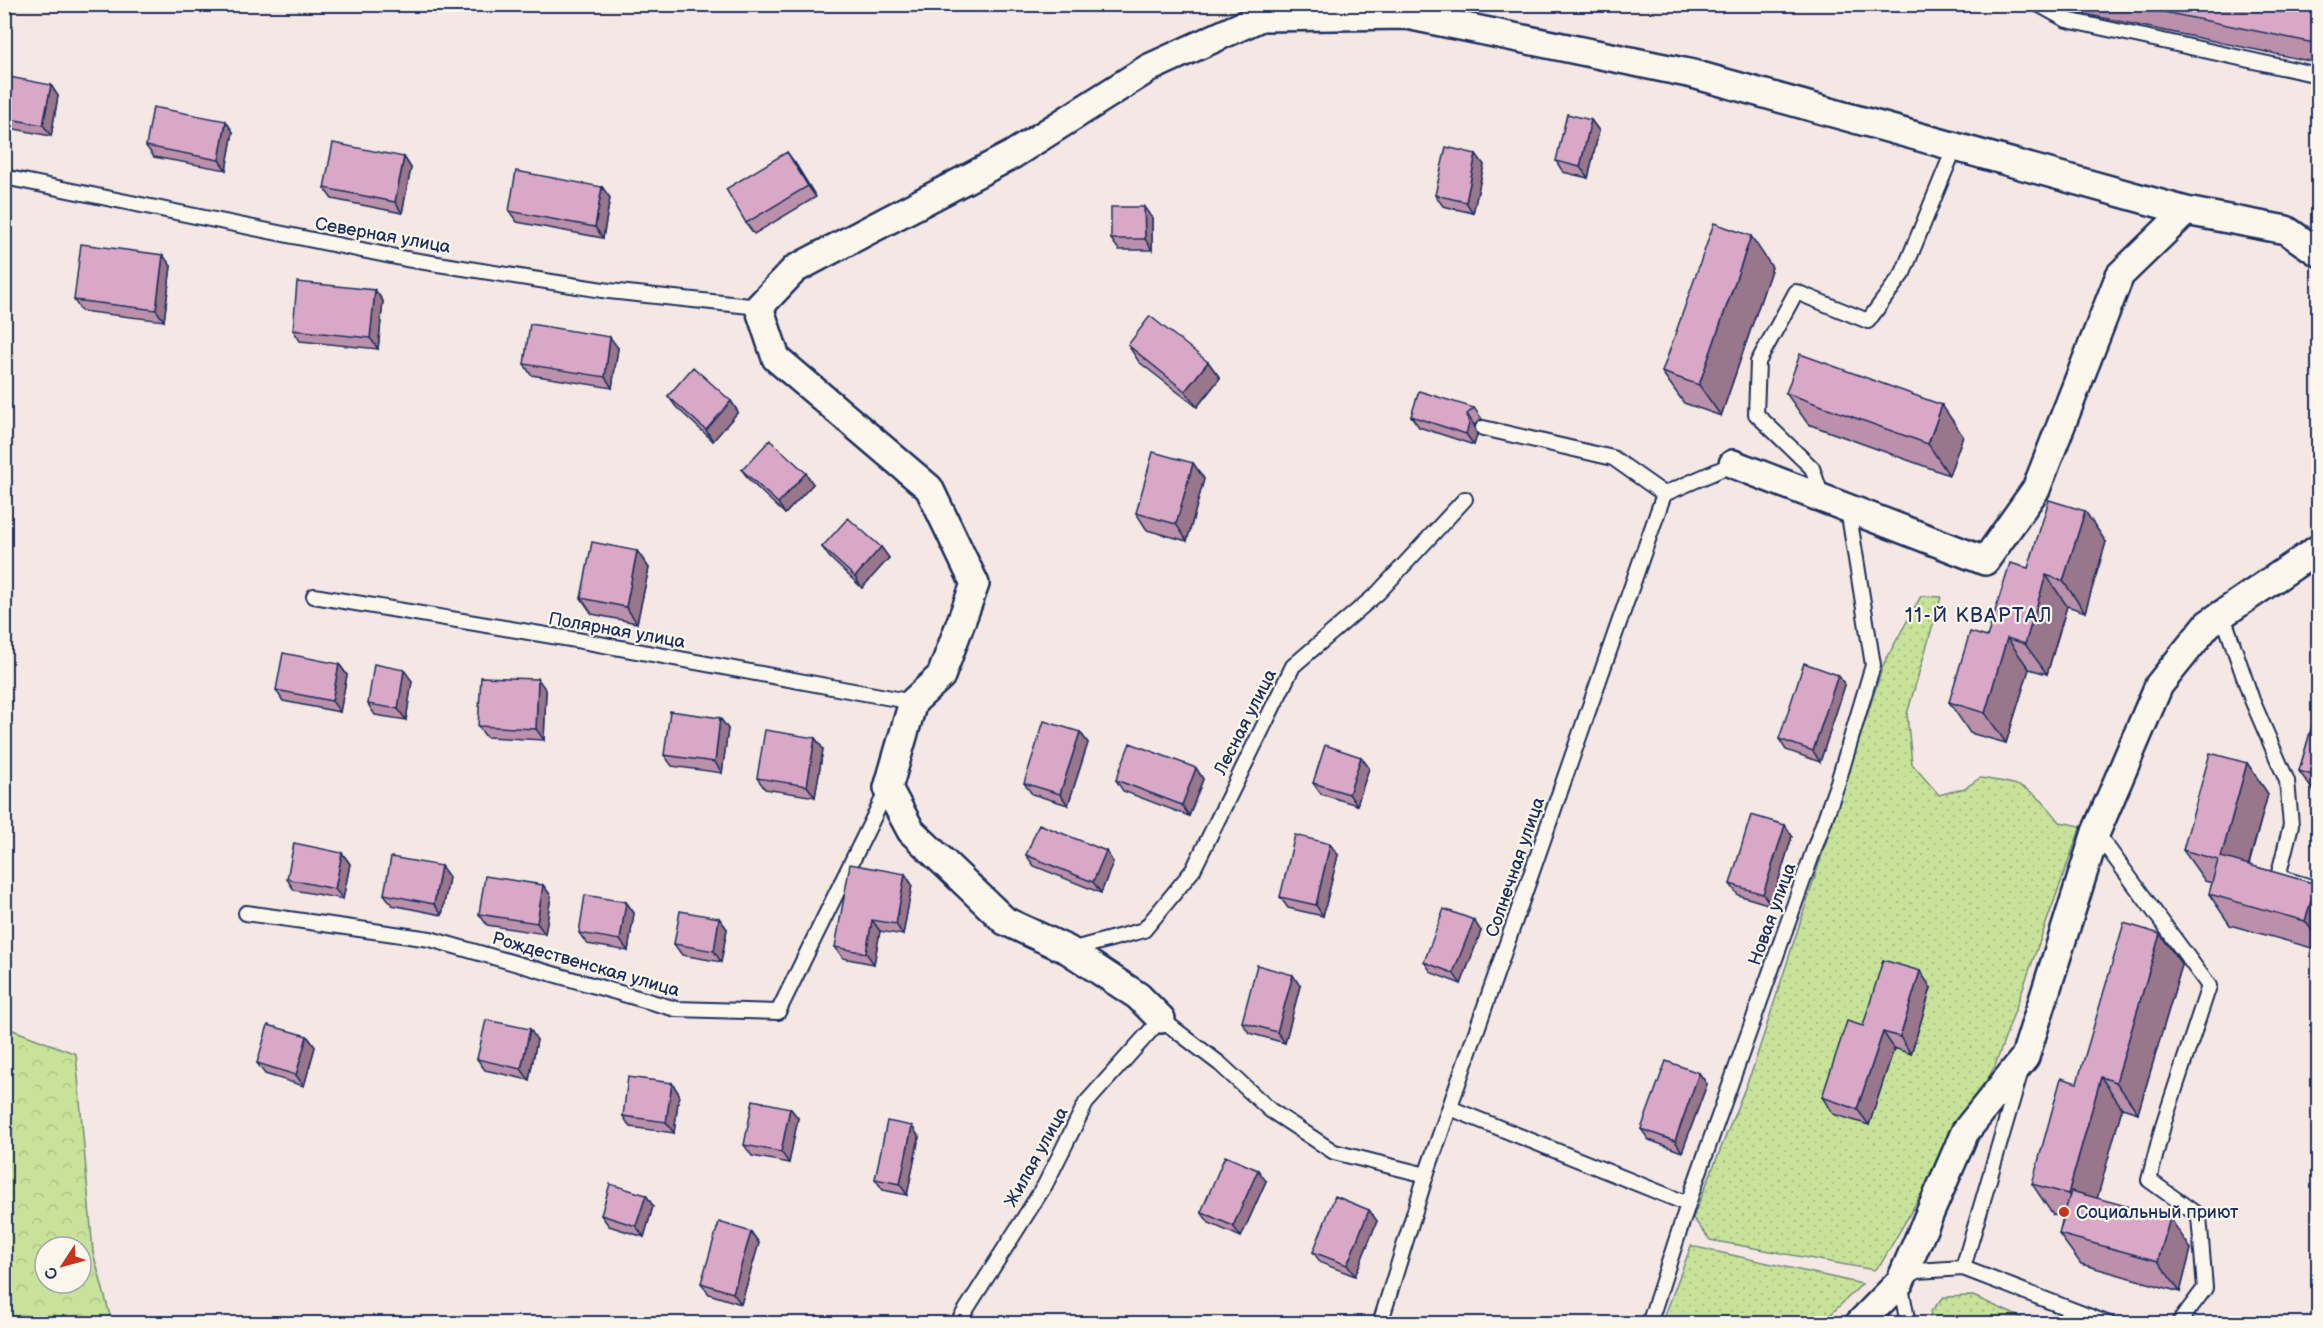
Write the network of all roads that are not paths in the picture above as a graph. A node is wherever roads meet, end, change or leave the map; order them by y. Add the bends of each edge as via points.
1 (2038, 4) edge
2 (2319, 75) edge
3 (1954, 148) junction
4 (4, 177) edge
5 (2186, 212) junction
6 (2319, 252) edge
7 (759, 307) junction
8 (1483, 428) dead end
9 (1732, 464) joint
10 (1664, 494) junction
11 (1465, 500) dead end
12 (1836, 505) junction
13 (2319, 549) edge
14 (314, 596) dead end
15 (2222, 613) junction
16 (913, 702) junction
17 (888, 788) junction
18 (2096, 832) junction
19 (2319, 889) edge
20 (246, 913) dead end
21 (1068, 950) junction
22 (1161, 1019) junction
23 (2025, 1057) junction
24 (1450, 1108) junction
25 (1426, 1175) junction
26 (1688, 1204) junction
27 (1963, 1268) junction
28 (1900, 1282) junction
29 (957, 1323) edge
30 (1380, 1323) edge
31 (1649, 1323) edge
32 (1859, 1323) edge
33 (1908, 1323) edge
34 (2109, 1323) edge
35 (2178, 1323) edge

1 - 2 lane via 2067,20
3 - 5 street
3 - 7 street via 1692,74 1407,15 1261,17 1149,68 1012,155 795,268
3 - 12 lane, Новая улица via 1903,273 1868,321 1796,292 1758,362 1756,414 1812,468
4 - 7 lane, Северная улица via 406,259 609,291
5 - 6 street via 2286,230
5 - 12 street via 2120,275 2036,489 1985,561
7 - 16 street via 776,358 929,488 975,584 941,676
8 - 10 lane via 1613,458
9 - 10 lane
9 - 12 street
10 - 24 lane, Солнечная улица
11 - 21 lane, Лесная улица via 1378,593 1293,666 1193,870 1144,930
12 - 26 lane, Новая улица via 1873,665 1838,782
13 - 15 street
14 - 16 lane, Полярная улица
15 - 18 street via 2208,624 2158,685
15 - 19 lane via 2252,700 2287,781 2291,825 2278,878
16 - 17 street
17 - 20 lane, Рождественская улица via 778,1012 676,1010 430,939
17 - 21 street via 911,831 1005,921
18 - 23 street
18 - 35 lane via 2209,986 2149,1180 2199,1216 2205,1288
21 - 22 street via 1138,996
22 - 25 lane via 1220,1064 1270,1110 1334,1152
22 - 29 lane, Жилая улица via 1086,1103 1045,1185
23 - 27 lane
23 - 28 street via 1965,1132
24 - 25 lane, Солнечная улица
24 - 26 lane
25 - 30 lane, Солнечная улица
26 - 31 lane, Новая улица
27 - 28 lane via 1917,1271
27 - 34 lane
28 - 32 street
28 - 33 lane

